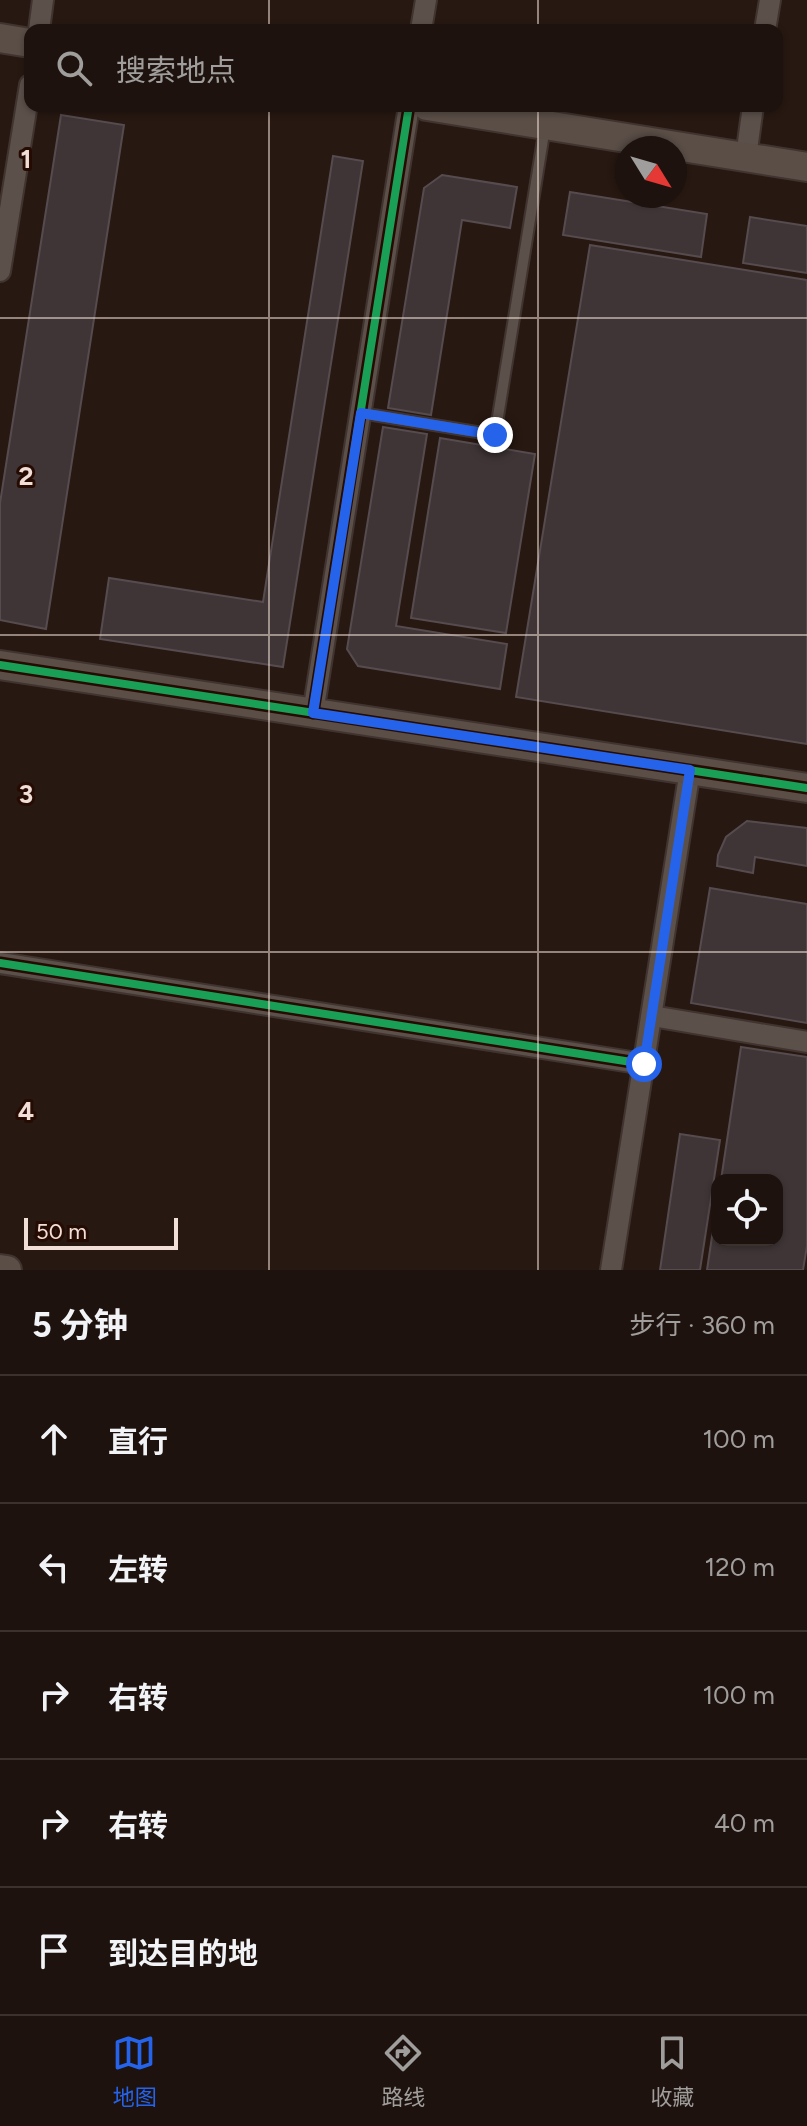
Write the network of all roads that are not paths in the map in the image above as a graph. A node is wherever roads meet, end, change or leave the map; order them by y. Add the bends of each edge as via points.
1 (43, 0) edge
2 (426, 0) edge
3 (770, 0) edge
4 (40, 24) edge
5 (422, 24) edge
6 (766, 24) edge
7 (0, 38) edge
8 (24, 42) edge
9 (26, 112) edge
10 (408, 112) edge
11 (464, 112) edge
12 (752, 112) edge
13 (545, 125) junction
14 (746, 157) junction
15 (807, 167) edge
16 (0, 271) edge
17 (361, 413) junction
18 (0, 665) edge
19 (313, 713) junction
20 (690, 770) junction
21 (807, 788) edge
22 (0, 963) edge
23 (652, 1016) junction
24 (807, 1042) edge
25 (644, 1064) junction
26 (0, 1269) edge
27 (7, 1270) edge
28 (611, 1270) edge

1 - 4 street
2 - 5 street
3 - 6 street
7 - 8 street
9 - 16 street
10 - 17 street
11 - 13 street
12 - 14 street
13 - 14 street
13 - 17 lane via 495,435
14 - 15 street
17 - 19 street
18 - 19 street
19 - 20 street
20 - 21 street
20 - 23 street
22 - 25 street
23 - 24 street
23 - 25 street
25 - 28 street
26 - 27 street

